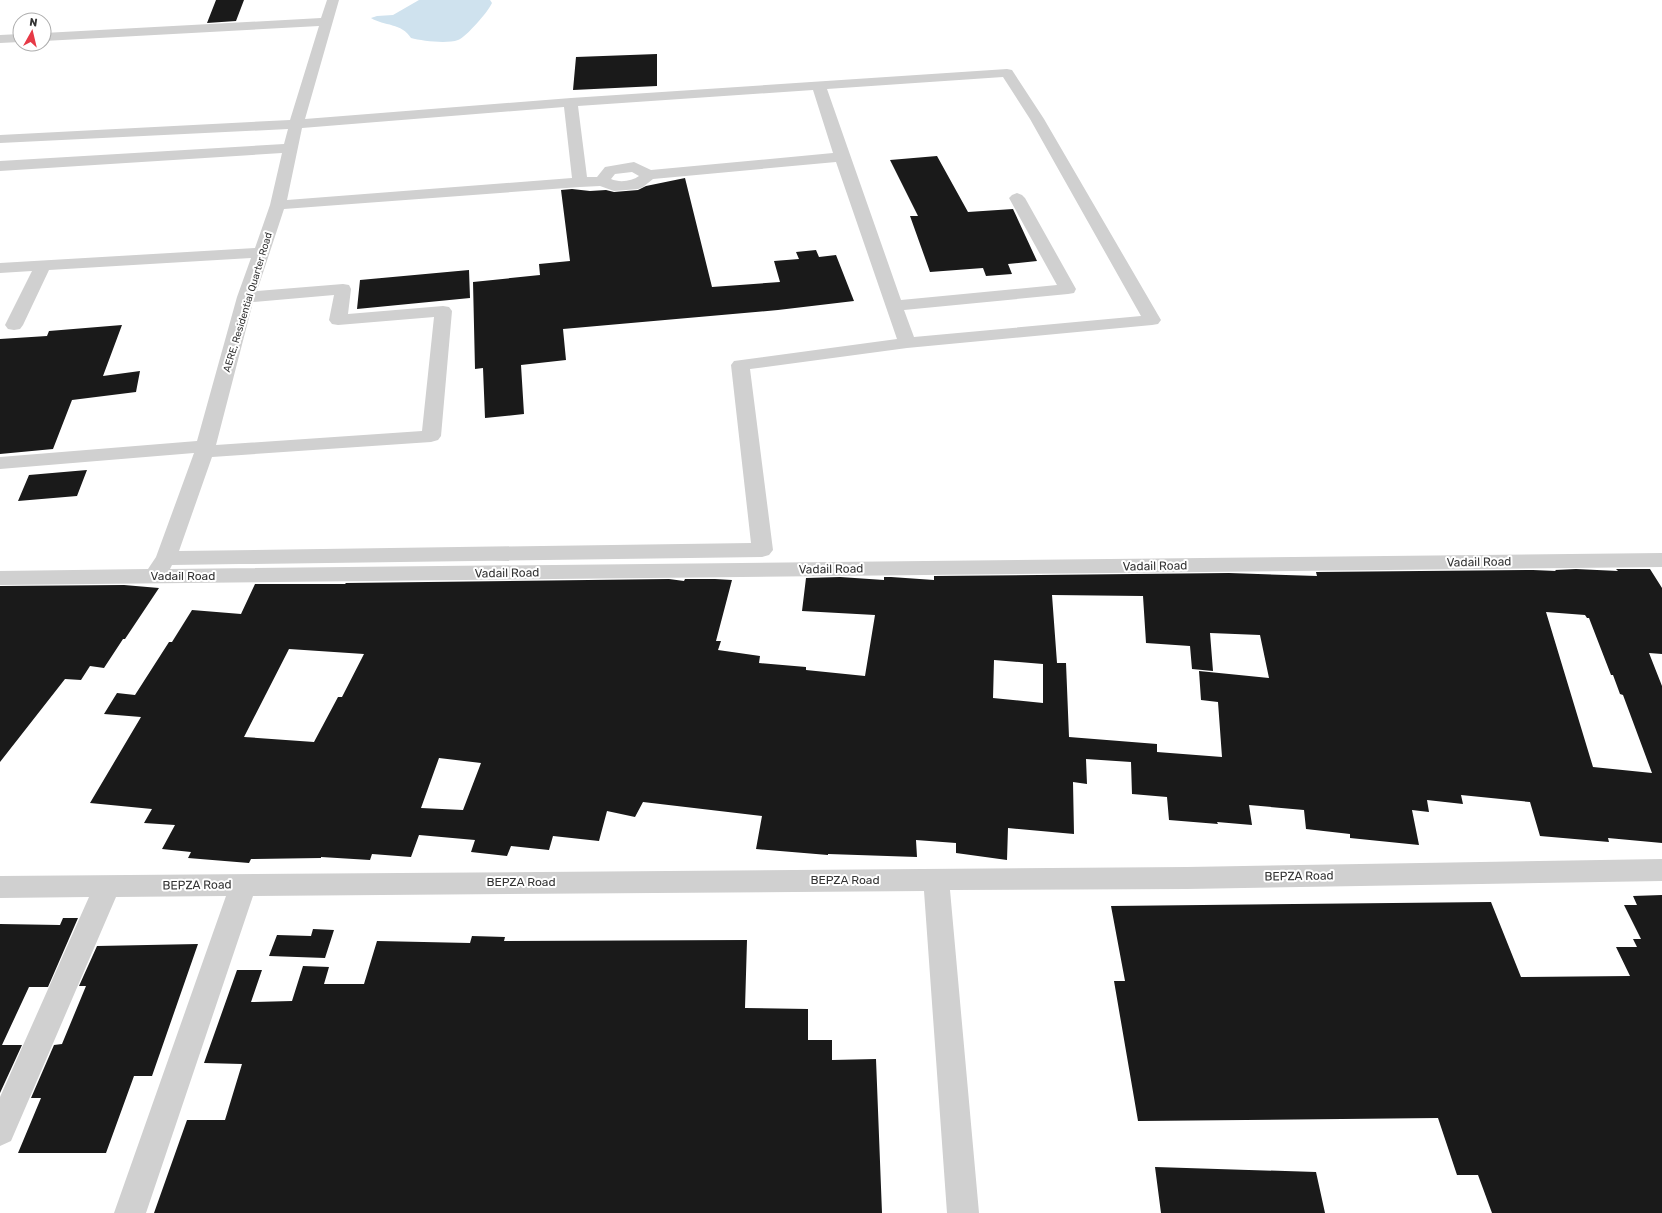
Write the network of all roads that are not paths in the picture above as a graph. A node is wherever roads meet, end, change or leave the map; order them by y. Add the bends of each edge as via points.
1 (333, 0) edge
2 (326, 22) junction
3 (52, 37) edge
4 (12, 38) edge
5 (0, 39) edge
6 (818, 86) junction
7 (571, 102) junction
8 (296, 124) junction
9 (0, 139) edge
10 (291, 148) junction
11 (842, 157) junction
12 (0, 166) edge
13 (580, 182) junction
14 (1017, 198) dead end
15 (278, 204) junction
16 (260, 253) junction
17 (43, 265) junction
18 (0, 268) edge
19 (246, 297) junction
20 (894, 306) junction
21 (14, 325) dead end
22 (907, 343) junction
23 (205, 449) junction
24 (0, 463) edge
25 (166, 558) junction
26 (1662, 560) edge
27 (154, 576) junction
28 (0, 578) edge
29 (1662, 870) edge
30 (936, 880) junction
31 (243, 885) junction
32 (107, 886) junction
33 (0, 887) edge
34 (0, 1130) edge
35 (130, 1213) edge
36 (963, 1213) edge

1 - 2 street, AERE, Residential Quarter Road
2 - 3 street
2 - 8 street, AERE, Residential Quarter Road
4 - 5 street
6 - 7 street
6 - 11 street
6 - 22 street via 1007,73 1037,119 1152,320
7 - 8 street
7 - 13 street
8 - 9 street
8 - 10 street, AERE, Residential Quarter Road
10 - 12 street
10 - 15 street, AERE, Residential Quarter Road
11 - 13 street via 649,175 638,184 614,186 602,180
11 - 20 street
13 - 15 street
14 - 20 street via 1068,289
15 - 16 street, AERE, Residential Quarter Road
16 - 17 street
16 - 19 street, AERE, Residential Quarter Road
17 - 18 street
17 - 21 street
19 - 23 street, AERE, Residential Quarter Road
19 - 23 street via 343,289 338,320 443,311 431,436
20 - 22 street
22 - 25 street via 740,365 762,550
23 - 24 street
23 - 25 street, AERE, Residential Quarter Road
25 - 27 street, AERE, Residential Quarter Road
26 - 27 street, Vadail Road
27 - 28 street, Vadail Road
29 - 30 street, BEPZA Road
30 - 31 street, BEPZA Road
30 - 36 street
31 - 32 street, BEPZA Road
31 - 35 street
32 - 33 street, BEPZA Road
32 - 34 street

